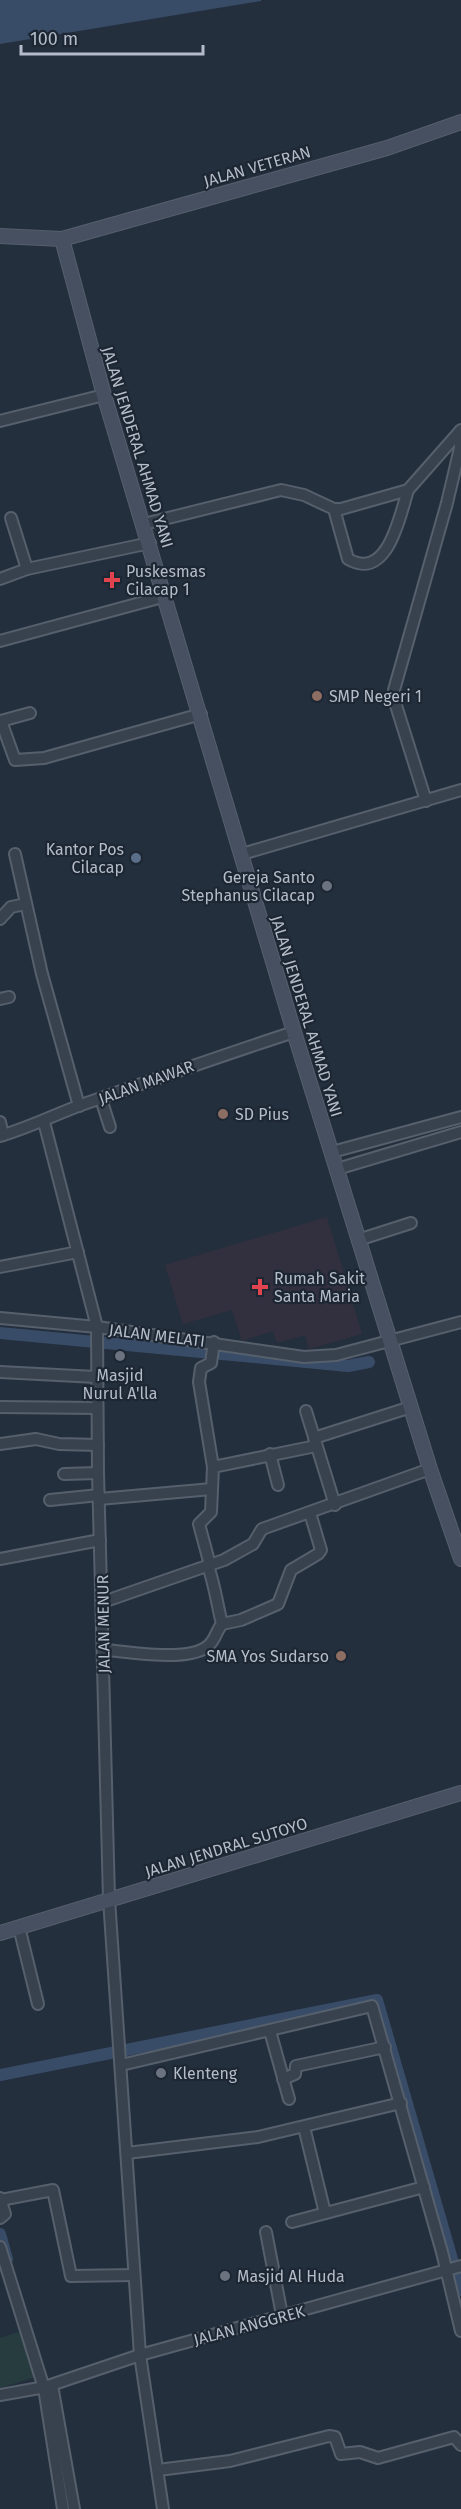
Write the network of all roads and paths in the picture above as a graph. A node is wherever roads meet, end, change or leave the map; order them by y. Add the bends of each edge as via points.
1 (461, 123) edge
2 (0, 236) edge
3 (62, 239) junction
4 (104, 395) junction
5 (0, 421) edge
6 (460, 431) edge
7 (408, 490) junction
8 (334, 509) junction
9 (11, 518) dead end
10 (144, 524) junction
11 (150, 543) junction
12 (27, 569) junction
13 (0, 579) edge
14 (166, 596) junction
15 (0, 641) edge
16 (30, 713) dead end
17 (201, 714) junction
18 (1, 722) edge
19 (5, 751) edge
20 (461, 790) edge
21 (426, 801) junction
22 (15, 854) dead end
23 (242, 854) junction
24 (26, 903) junction
25 (0, 919) edge
26 (294, 1032) junction
27 (101, 1099) junction
28 (79, 1106) junction
29 (461, 1117) edge
30 (0, 1122) edge
31 (44, 1122) junction
32 (110, 1127) dead end
33 (461, 1132) edge
34 (1, 1136) edge
35 (332, 1152) junction
36 (337, 1169) junction
37 (411, 1223) dead end
38 (357, 1240) junction
39 (78, 1252) junction
40 (0, 1267) edge
41 (0, 1318) edge
42 (461, 1322) edge
43 (97, 1329) junction
44 (390, 1341) junction
45 (213, 1352) junction
46 (0, 1372) edge
47 (96, 1377) junction
48 (0, 1407) edge
49 (411, 1407) junction
50 (97, 1408) junction
51 (306, 1411) dead end
52 (315, 1442) junction
53 (0, 1444) edge
54 (98, 1445) junction
55 (270, 1454) junction
56 (213, 1467) junction
57 (430, 1469) junction
58 (98, 1473) junction
59 (64, 1474) dead end
60 (278, 1485) dead end
61 (212, 1489) junction
62 (99, 1497) junction
63 (50, 1500) dead end
64 (334, 1505) junction
65 (310, 1514) junction
66 (100, 1540) junction
67 (460, 1553) edge
68 (0, 1559) edge
69 (209, 1565) junction
70 (103, 1602) junction
71 (222, 1624) junction
72 (104, 1650) junction
73 (461, 1793) edge
74 (109, 1899) junction
75 (19, 1927) junction
76 (0, 1933) edge
77 (38, 2004) dead end
78 (270, 2031) junction
79 (385, 2047) junction
80 (121, 2059) junction
81 (283, 2079) junction
82 (289, 2099) dead end
83 (401, 2103) junction
84 (304, 2127) junction
85 (127, 2153) junction
86 (424, 2187) junction
87 (0, 2199) edge
88 (325, 2213) junction
89 (2, 2217) edge
90 (292, 2222) dead end
91 (266, 2232) dead end
92 (0, 2247) edge
93 (454, 2268) edge
94 (135, 2275) junction
95 (282, 2315) junction
96 (461, 2331) edge
97 (140, 2355) junction
98 (48, 2386) junction
99 (0, 2395) edge
100 (461, 2445) edge
101 (158, 2470) junction
102 (63, 2509) edge
103 (74, 2509) edge
104 (163, 2509) edge

1 - 3 main road, JALAN VETERAN via 387,148
2 - 3 main road, JALAN VETERAN
3 - 4 main road, JALAN JENDERAL AHMAD YANI
4 - 5 street
4 - 10 main road, JALAN JENDERAL AHMAD YANI
6 - 7 street
6 - 21 street via 460,448 447,503 394,690
7 - 8 street
7 - 8 street via 388,549 365,563 348,559
8 - 10 street via 304,495 281,490
9 - 12 street
10 - 11 main road, JALAN JENDERAL AHMAD YANI
11 - 12 street
11 - 14 main road, JALAN JENDERAL AHMAD YANI
12 - 13 street
14 - 15 street
14 - 17 main road, JALAN JENDERAL AHMAD YANI
16 - 18 street
17 - 19 street via 44,758 15,760
17 - 23 main road, JALAN JENDERAL AHMAD YANI
18 - 19 street
20 - 21 street
21 - 23 street
22 - 24 street
23 - 26 main road, JALAN JENDERAL AHMAD YANI
24 - 25 street via 11,907
24 - 28 street
26 - 27 street, JALAN MAWAR
26 - 35 main road, JALAN JENDERAL AHMAD YANI
27 - 28 street, JALAN MAWAR
27 - 32 street
28 - 31 street, JALAN MAWAR
29 - 35 street
30 - 34 street
31 - 34 street, JALAN MAWAR
31 - 39 street, JALAN MELATI
33 - 36 street
35 - 36 main road, JALAN JENDERAL AHMAD YANI
36 - 38 main road, JALAN JENDERAL AHMAD YANI
37 - 38 street
38 - 44 main road, JALAN JENDERAL AHMAD YANI
39 - 40 street
39 - 43 street, JALAN MELATI
41 - 43 street
42 - 44 street, JALAN MELATI
43 - 45 street, JALAN MELATI
43 - 47 street, JALAN MENUR
44 - 45 street, JALAN MELATI via 336,1355 304,1357
44 - 49 main road, JALAN JENDERAL AHMAD YANI
45 - 56 street via 201,1368 198,1382
46 - 47 street
47 - 50 street, JALAN MENUR
48 - 50 street
49 - 52 street
49 - 57 main road, JALAN JENDERAL AHMAD YANI
50 - 54 street, JALAN MENUR
51 - 52 street
52 - 55 street via 294,1452
52 - 64 street
53 - 54 street via 36,1440
54 - 58 street, JALAN MENUR
55 - 56 street
55 - 60 street
56 - 61 street
57 - 64 street
57 - 67 main road, JALAN JENDERAL AHMAD YANI
58 - 59 street
58 - 62 street, JALAN MENUR
61 - 62 street
61 - 69 street via 211,1512 199,1524
62 - 63 street
62 - 66 street, JALAN MENUR
64 - 65 street
65 - 69 street via 262,1529 253,1544
65 - 71 street via 321,1550 291,1570 280,1602
66 - 68 street
66 - 70 street, JALAN MENUR
69 - 70 street
69 - 71 street
70 - 72 street, JALAN MENUR
71 - 72 street via 211,1644 183,1655
72 - 74 street, JALAN MENUR
73 - 74 main road, JALAN JENDRAL SUTOYO
74 - 75 main road, JALAN JENDRAL SUTOYO
74 - 80 street, JALAN MENUR
75 - 76 main road, JALAN JENDRAL SUTOYO
75 - 77 street
78 - 79 street via 371,2005
78 - 80 street
78 - 81 street
79 - 81 street via 296,2066 295,2074
79 - 83 street
80 - 85 street, JALAN MENUR
81 - 82 street
83 - 84 street
83 - 86 street
84 - 85 street via 247,2139
84 - 88 street
85 - 94 street, JALAN MENUR
86 - 88 street
86 - 93 street
87 - 89 street
87 - 94 street via 53,2190 71,2276
88 - 90 street
91 - 95 street
92 - 98 street
93 - 95 street, JALAN ANGGREK
93 - 96 street
94 - 97 street, JALAN MENUR
95 - 97 street, JALAN ANGGREK
97 - 98 street, JALAN ANGGREK
97 - 101 street, JALAN MENUR
98 - 99 street, JALAN ANGGREK
98 - 102 street
98 - 103 street
100 - 101 street via 454,2437 376,2458 360,2452 342,2454 335,2437 329,2436 230,2461
101 - 104 street, JALAN MENUR

